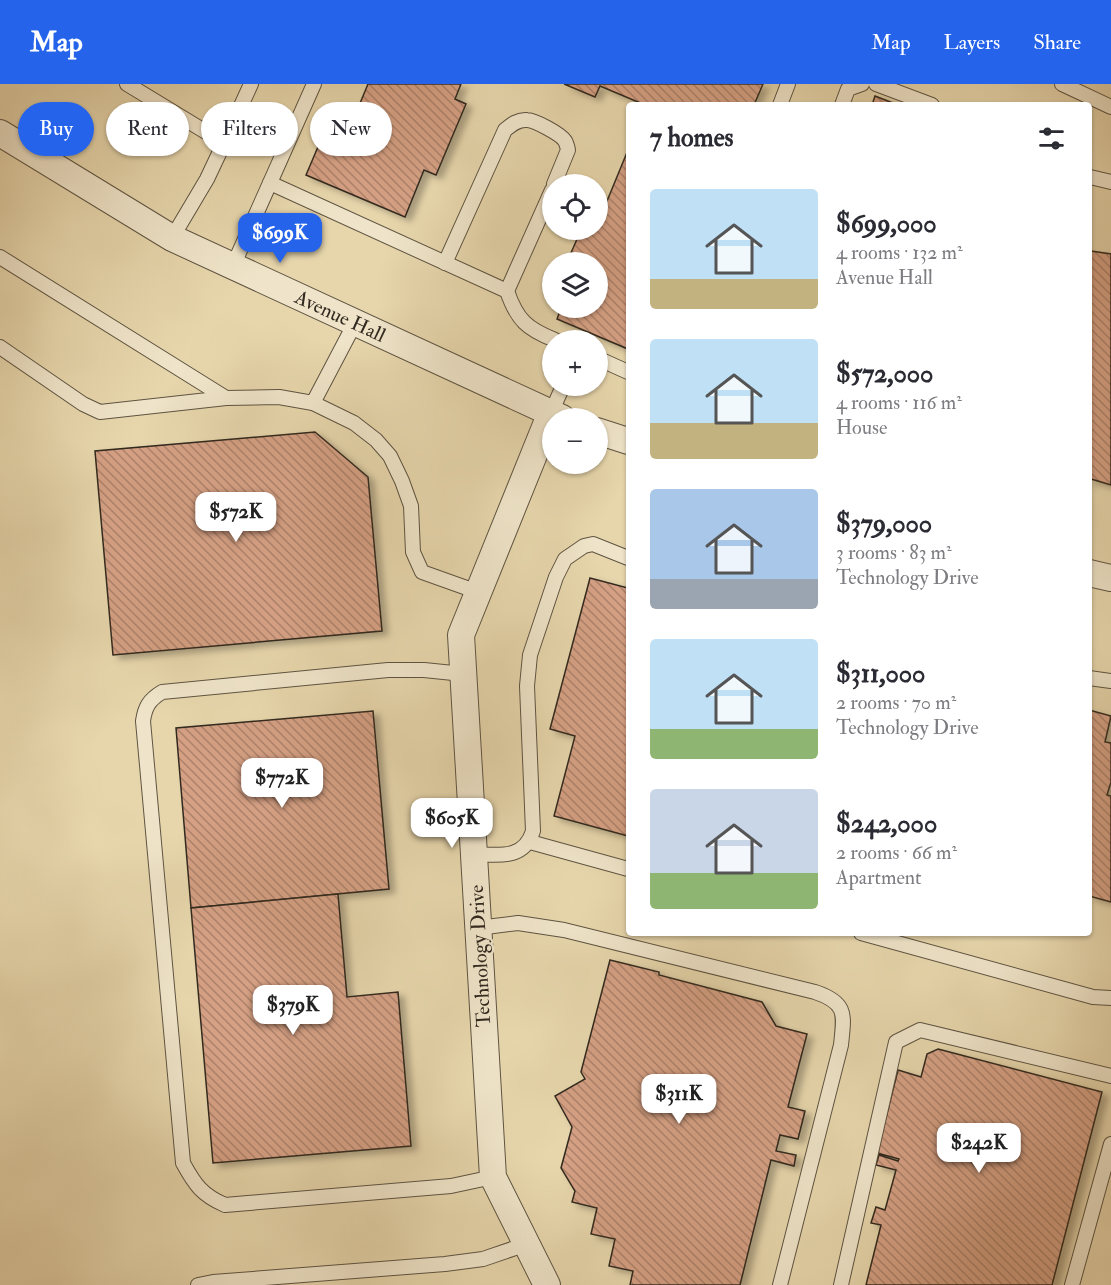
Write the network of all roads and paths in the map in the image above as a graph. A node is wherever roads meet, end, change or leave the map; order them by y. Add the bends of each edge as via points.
1 (127, 84) edge
2 (251, 84) edge
3 (314, 84) edge
4 (788, 84) edge
5 (862, 84) edge
6 (876, 84) edge
7 (1062, 84) edge
8 (243, 102) edge
9 (781, 102) edge
10 (843, 102) edge
11 (924, 102) edge
12 (1111, 106) edge
13 (201, 129) edge
14 (0, 133) edge
15 (218, 156) edge
16 (558, 174) edge
17 (1092, 177) edge
18 (1111, 182) edge
19 (270, 183) junction
20 (542, 212) edge
21 (172, 238) junction
22 (0, 257) edge
23 (445, 263) junction
24 (233, 266) junction
25 (507, 291) junction
26 (355, 323) junction
27 (542, 335) edge
28 (0, 347) edge
29 (608, 363) edge
30 (626, 371) edge
31 (226, 398) junction
32 (313, 403) junction
33 (542, 410) edge
34 (608, 435) edge
35 (626, 440) edge
36 (542, 448) edge
37 (626, 557) edge
38 (1092, 574) edge
39 (1111, 578) edge
40 (478, 592) junction
41 (463, 674) junction
42 (1092, 678) edge
43 (1111, 681) edge
44 (530, 842) junction
45 (474, 854) junction
46 (626, 868) edge
47 (478, 928) junction
48 (872, 936) edge
49 (1111, 998) edge
50 (1111, 1076) edge
51 (1111, 1144) edge
52 (493, 1177) junction
53 (526, 1244) junction
54 (198, 1285) edge
55 (547, 1285) edge
56 (780, 1285) edge
57 (841, 1285) edge
58 (1072, 1285) edge

1 - 13 lane
2 - 8 lane
3 - 19 lane
4 - 9 lane
5 - 10 lane via 848,89
6 - 11 lane
7 - 12 lane
14 - 21 street, Avenue Hall
15 - 21 lane
16 - 23 lane via 568,150 566,141 528,119 511,125 505,130
17 - 18 lane
19 - 23 lane
19 - 24 lane
20 - 25 lane
21 - 24 street, Avenue Hall
22 - 31 lane
23 - 25 lane
24 - 26 street, Avenue Hall
25 - 27 lane via 519,318
26 - 32 lane
26 - 33 street, Avenue Hall
28 - 31 lane via 100,412
29 - 30 lane
31 - 32 lane via 279,397
32 - 40 lane via 354,423 390,456 411,507 413,552 422,572
34 - 35 street
36 - 40 street, Technology Drive
37 - 44 lane via 593,544 584,546 565,559 556,577 530,655 527,686 533,831
38 - 39 street
40 - 41 street, Technology Drive via 461,635
41 - 45 street, Technology Drive
41 - 52 lane via 388,670 162,692 145,708 143,721 183,1163 194,1183 208,1197 225,1205 451,1186
42 - 43 lane
44 - 45 lane via 506,855
44 - 46 lane
45 - 47 street, Technology Drive
47 - 52 street, Technology Drive
47 - 56 lane via 518,923 564,930 816,992 838,1005 844,1015 841,1045
48 - 49 lane via 1093,997
50 - 57 lane via 920,1030 896,1042
51 - 58 lane
52 - 53 street, Technology Drive
53 - 54 lane via 483,1259 445,1264
53 - 55 street, Technology Drive

